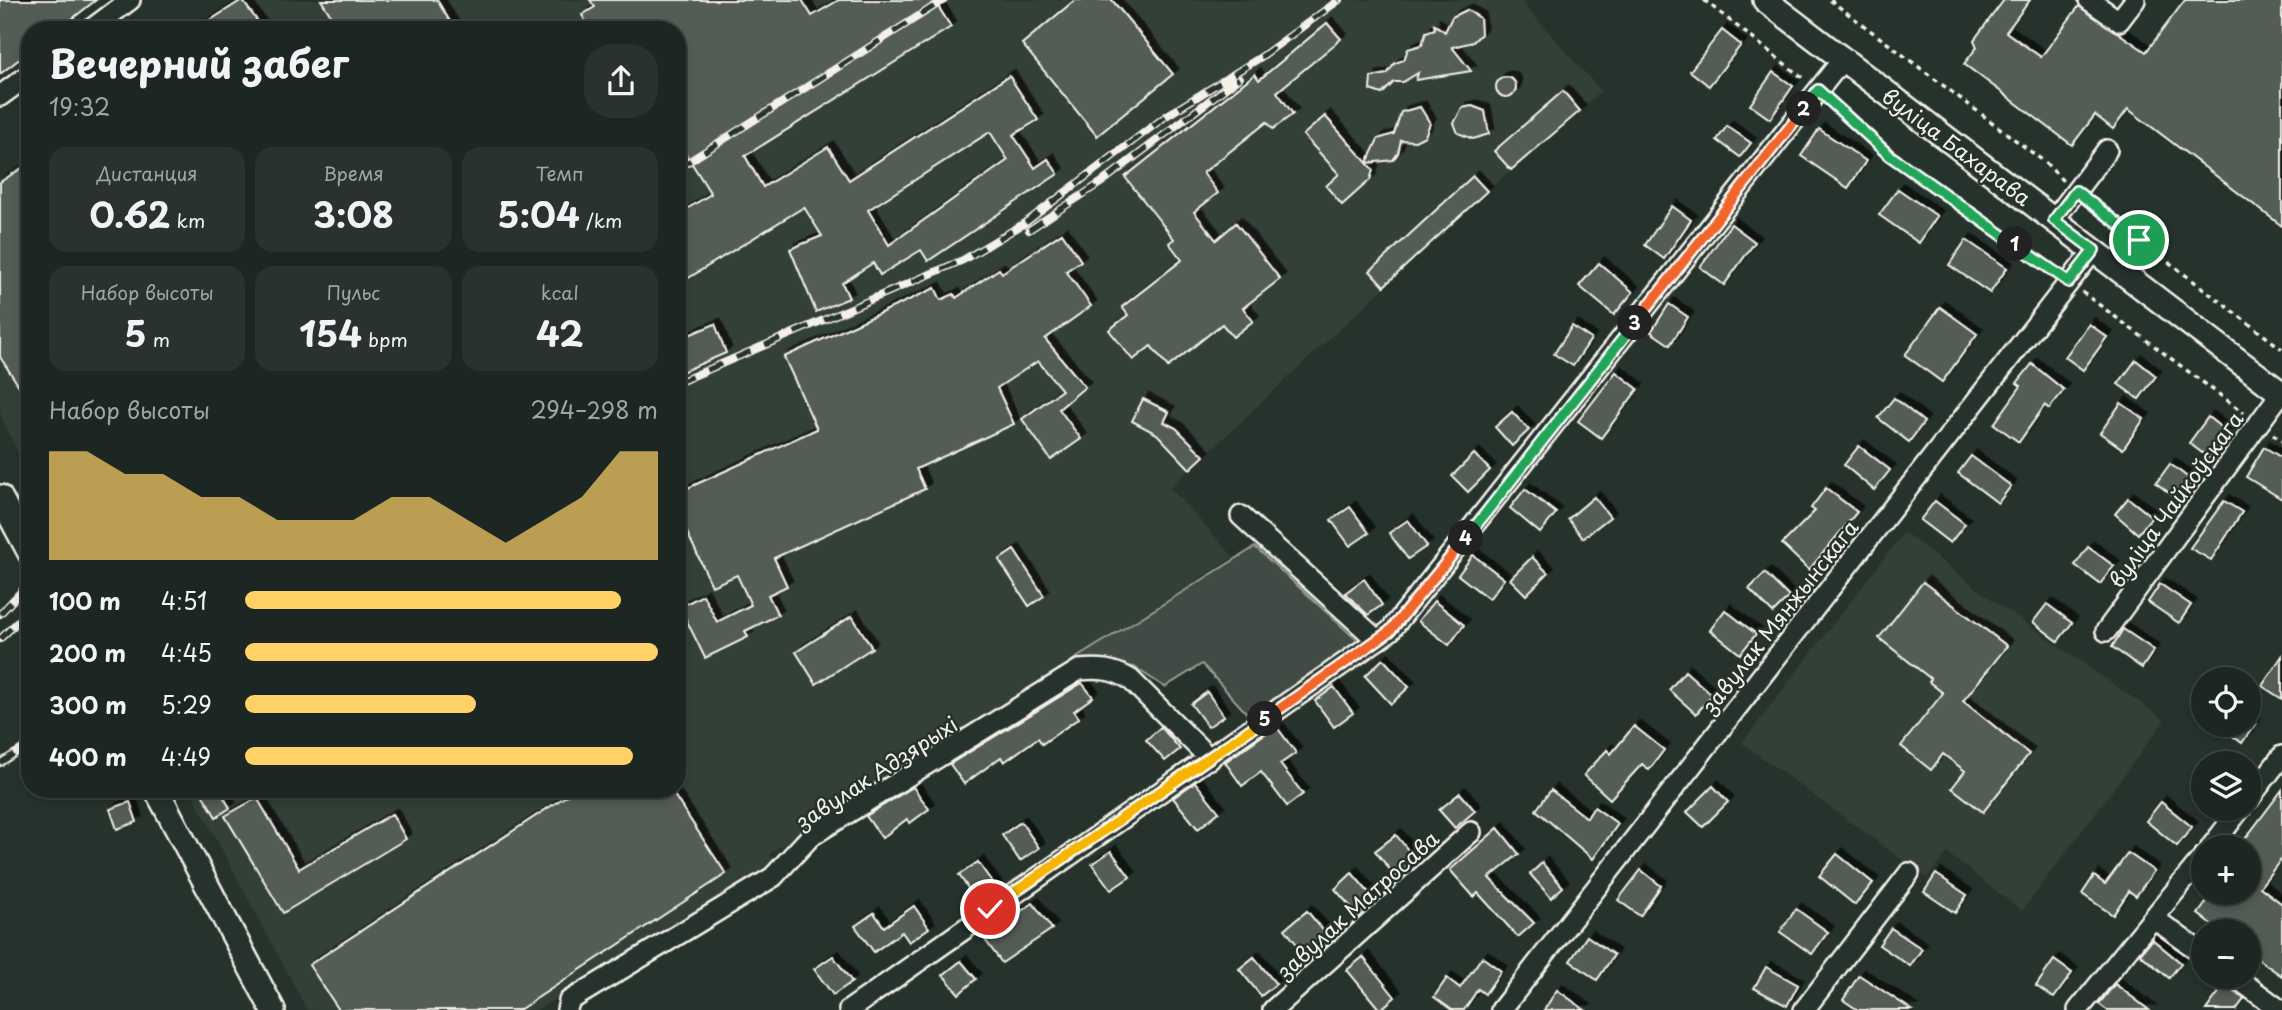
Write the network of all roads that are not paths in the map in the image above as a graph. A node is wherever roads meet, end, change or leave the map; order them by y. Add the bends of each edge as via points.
1 (130, 0) edge
2 (1765, 0) edge
3 (2089, 0) edge
4 (2135, 0) edge
5 (102, 21) edge
6 (1843, 59) junction
7 (21, 81) edge
8 (0, 96) edge
9 (2107, 150) dead end
10 (2054, 220) junction
11 (2094, 250) junction
12 (2282, 393) edge
13 (0, 498) edge
14 (1241, 516) dead end
15 (21, 536) edge
16 (2106, 631) dead end
17 (1377, 640) junction
18 (2282, 756) edge
19 (1210, 759) junction
20 (2261, 783) edge
21 (161, 798) edge
22 (2231, 821) edge
23 (1471, 832) dead end
24 (2220, 835) edge
25 (2191, 872) edge
26 (1909, 873) dead end
27 (2155, 919) junction
28 (2191, 945) edge
29 (2252, 989) edge
30 (273, 1010) edge
31 (567, 1010) edge
32 (849, 1010) edge
33 (1273, 1010) edge
34 (1501, 1010) edge
35 (1804, 1010) edge
36 (2078, 1010) edge
37 (2280, 1010) edge

1 - 5 street
2 - 6 main road, вуліца Бахарава
3 - 4 street via 2119,21
6 - 10 main road, вуліца Бахарава
6 - 17 street via 1439,573
7 - 8 street
9 - 10 street
10 - 11 main road, вуліца Бахарава
11 - 12 main road, вуліца Бахарава
11 - 34 street, завулак Мянжынскага
12 - 16 street, вуліца Чайкоўскага
13 - 15 main road
14 - 17 street
17 - 19 street
18 - 20 street
19 - 31 street, завулак Адзярыхі via 1130,678 1100,667 1079,670 811,836 773,877 569,1001
19 - 32 street
21 - 30 main road
22 - 24 street
23 - 33 street, завулак Матросава
25 - 27 street
26 - 35 street
27 - 28 street
27 - 36 street
29 - 37 street

